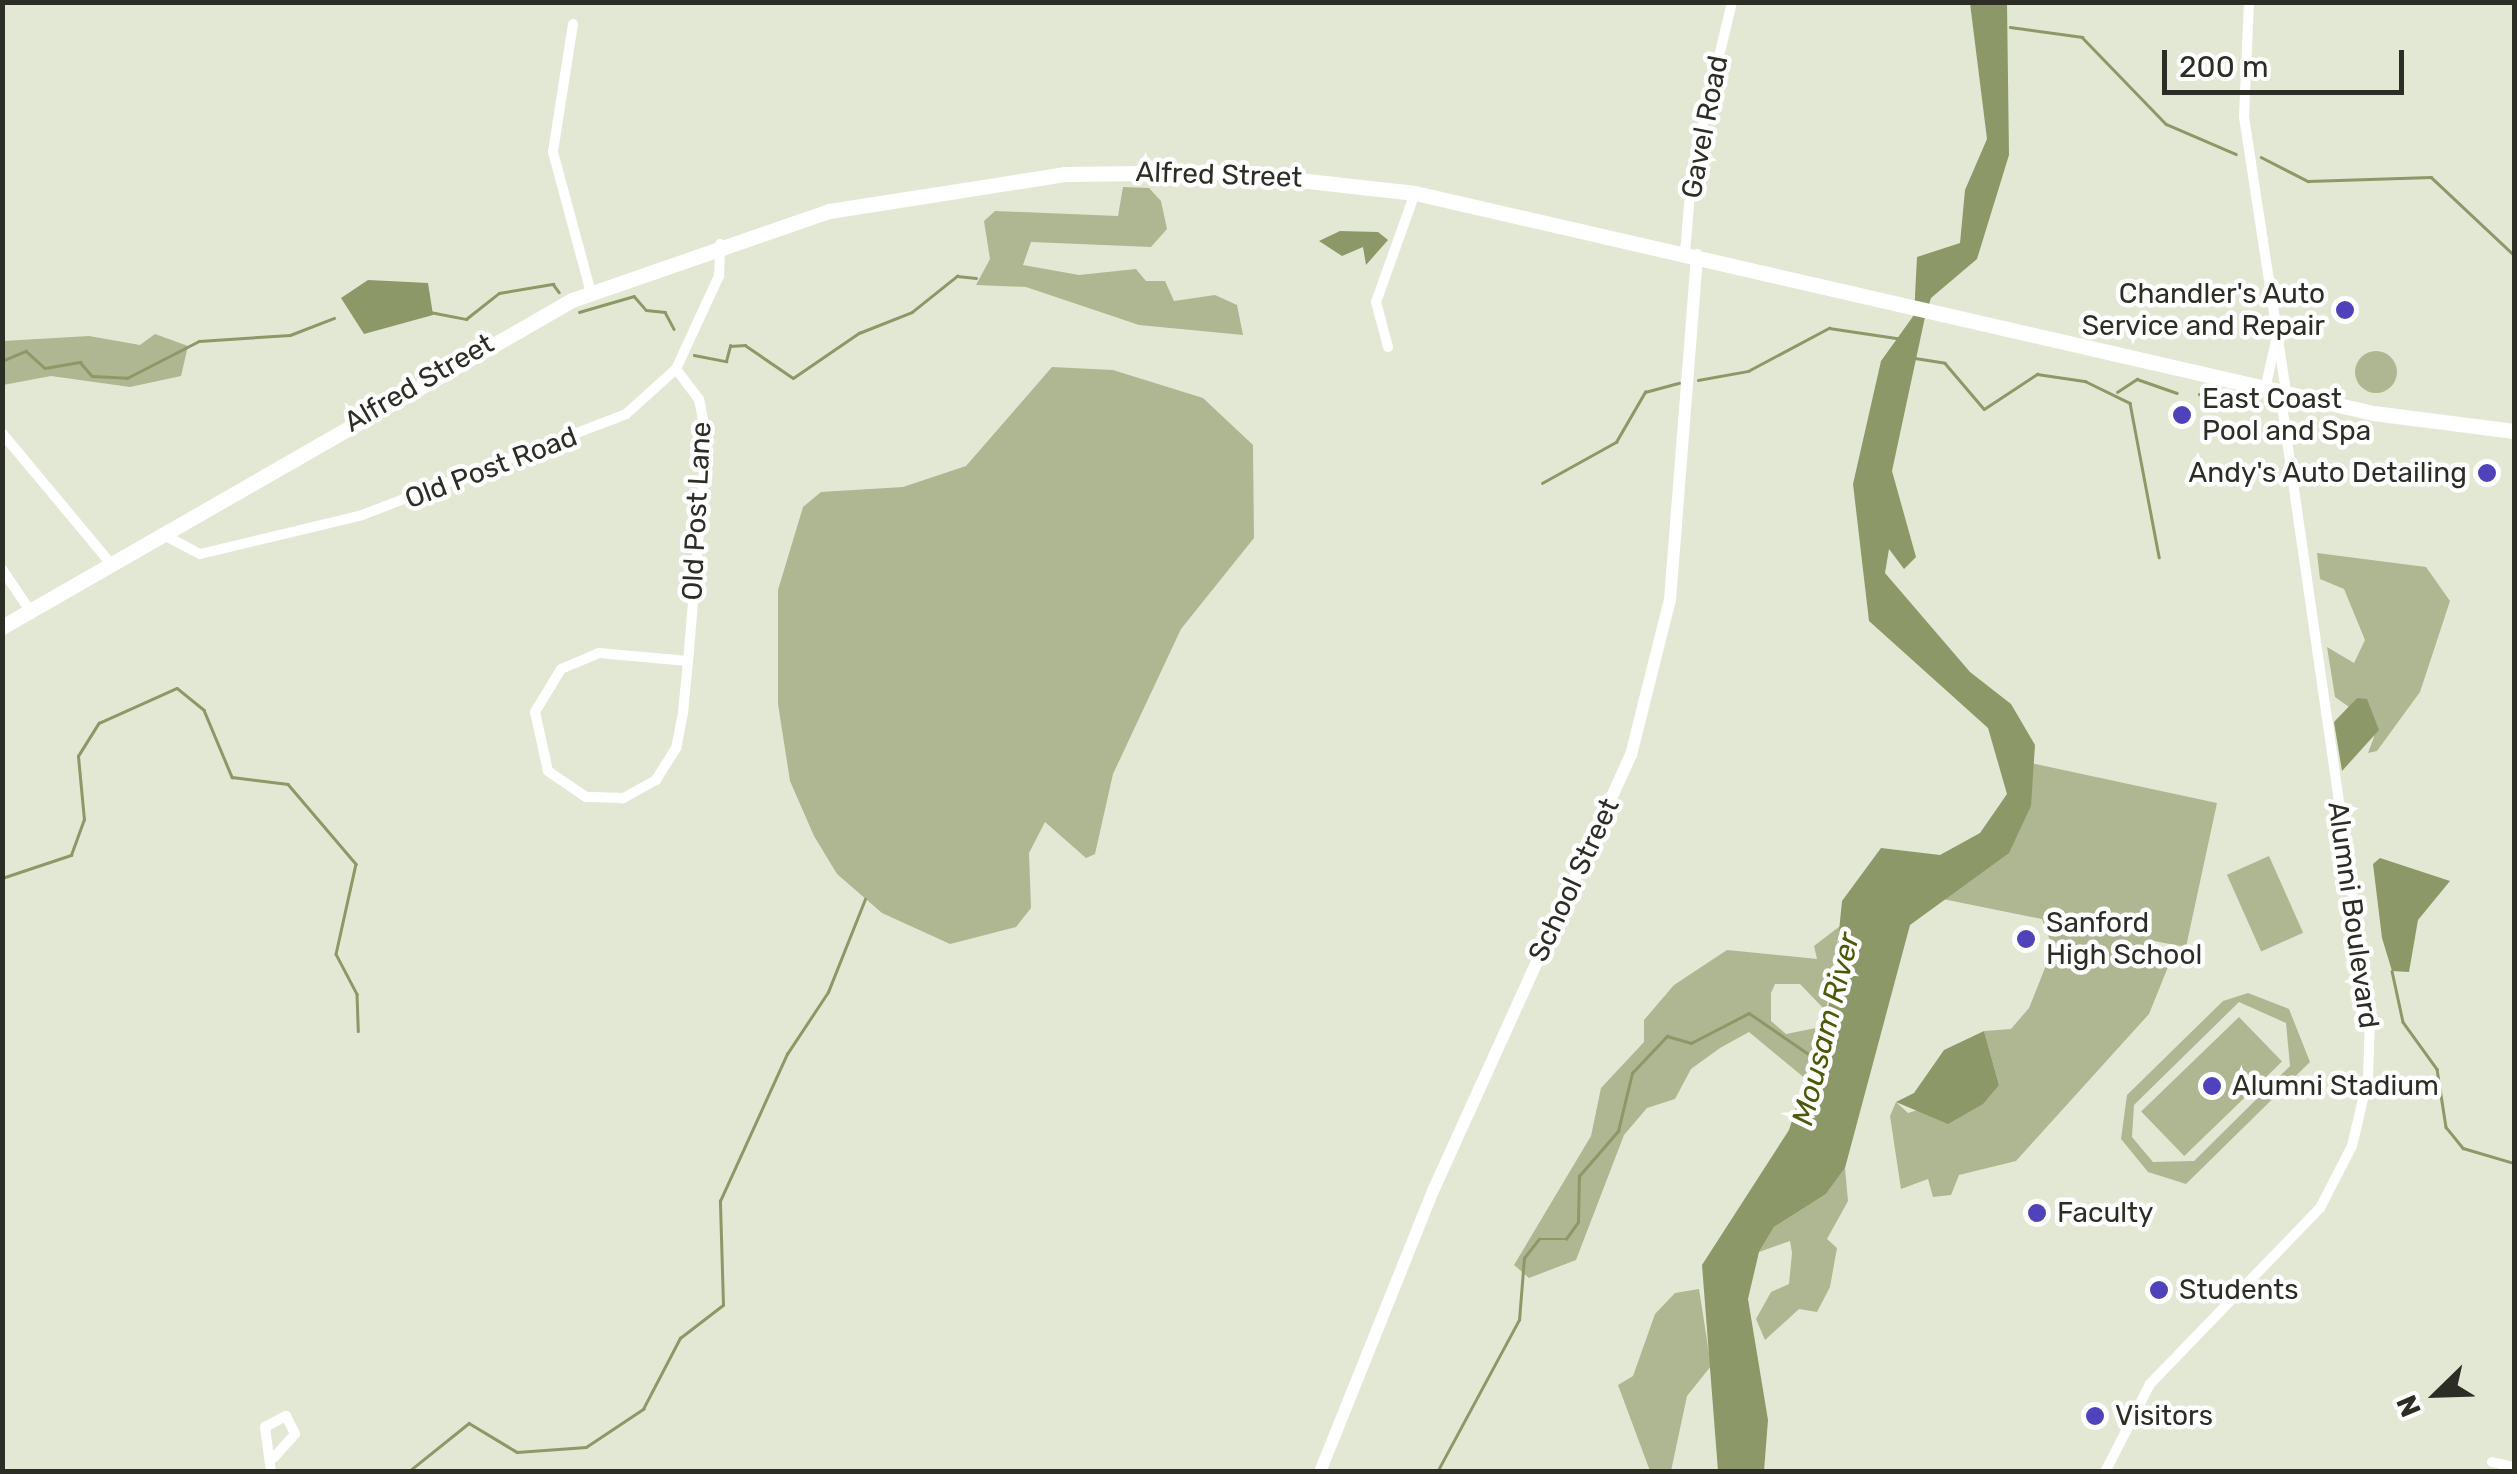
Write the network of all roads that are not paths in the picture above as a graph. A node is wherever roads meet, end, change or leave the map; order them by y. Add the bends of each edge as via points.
1 (1732, 2) edge
2 (2249, 2) edge
3 (573, 24) dead end
4 (1415, 193) junction
5 (720, 243) junction
6 (1691, 254) junction
7 (592, 293) junction
8 (2276, 340) junction
9 (1388, 347) dead end
10 (676, 370) junction
11 (2277, 391) junction
12 (2514, 430) edge
13 (2, 433) edge
14 (162, 534) junction
15 (111, 564) junction
16 (2, 568) edge
17 (31, 612) junction
18 (2, 627) edge
19 (688, 661) junction
20 (274, 1457) dead end
21 (2492, 1462) dead end
22 (2514, 1466) edge
23 (271, 1472) edge
24 (1320, 1472) edge
25 (2106, 1472) edge

1 - 6 street, Gavel Road via 1692,170
2 - 8 street, Alumni Boulevard via 2244,117
3 - 7 street via 553,152
4 - 5 main road, Alfred Street via 1227,172 1064,174 902,195
4 - 6 main road, Alfred Street
4 - 9 street via 1376,302
5 - 7 main road, Alfred Street
5 - 10 street, Old Post Road via 719,276
6 - 11 main road, Alfred Street
6 - 24 street, School Street via 1670,600 1631,755 1433,1191
7 - 14 main road, Alfred Street via 452,362
8 - 11 street, Alumni Boulevard
8 - 11 street
10 - 14 street, Old Post Road via 605,425 393,506 200,554
10 - 19 street, Old Post Lane via 698,399 706,436
11 - 12 main road, Alfred Street
11 - 25 street, Alumni Boulevard via 2370,1018 2368,1078 2346,1162 2320,1208 2142,1393
13 - 15 street
14 - 15 main road, Alfred Street
15 - 17 main road, Alfred Street
16 - 17 street
17 - 18 main road, Alfred Street
19 - 19 street, Old Post Lane via 676,748 656,780 598,799 548,771 534,712 561,669 599,653
20 - 23 street
21 - 22 street

